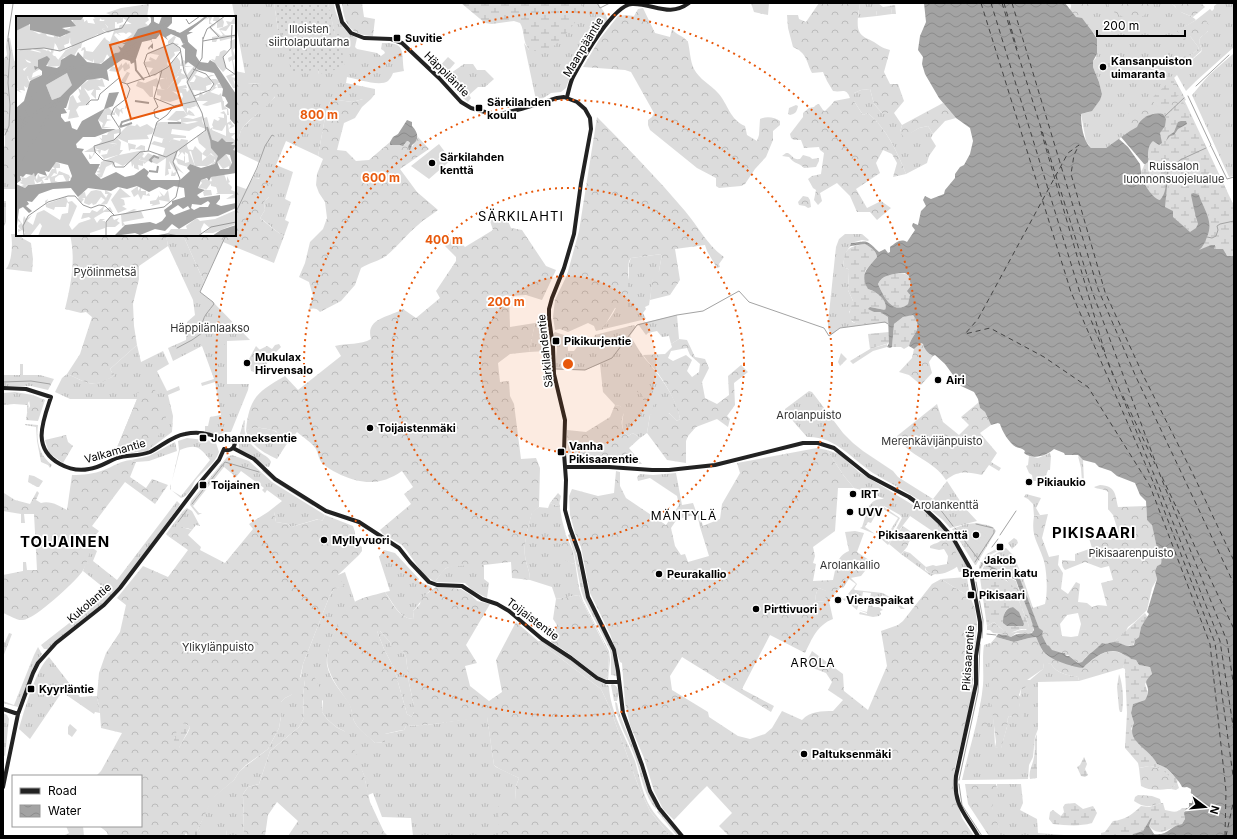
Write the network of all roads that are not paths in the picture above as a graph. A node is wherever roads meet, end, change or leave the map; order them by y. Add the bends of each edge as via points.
1 (338, 3) edge
2 (689, 3) edge
3 (567, 97) junction
4 (3, 388) edge
5 (223, 440) junction
6 (233, 448) junction
7 (224, 449) junction
8 (565, 467) junction
9 (619, 682) junction
10 (3, 709) edge
11 (18, 714) junction
12 (3, 786) edge
13 (682, 836) edge
14 (978, 836) edge

1 - 3 street, Häppiläntie via 342,22 351,33 364,38 391,39 402,43 461,102 471,108 500,114
2 - 3 street, Maanpääntie via 672,10 626,5 608,21 589,50 573,77
3 - 8 street, Särkilahdentie via 585,109 591,124 574,234 549,309 554,374 565,420
4 - 5 street, Valkamantie via 26,389 51,397 42,424 42,442 52,459 71,469 90,469 123,456 148,452 186,433 205,434
5 - 6 street via 232,439 235,443
5 - 7 street
6 - 7 street via 228,451
6 - 9 street, Toijaistentie via 254,459 275,479 318,506 359,522 399,548 429,582 462,586 482,599 497,604 597,678 606,682
7 - 11 street, Kukolantie via 219,460 120,588 40,660
8 - 9 street, Särkilahdentie via 565,504 568,522 588,597 614,650
8 - 14 street, Pikisaarentie via 652,470 686,468 725,463 806,443 818,443 834,448 869,476 923,507 950,534 970,568 980,622 976,656 977,677 956,776 961,810
9 - 13 street via 624,720 652,797
10 - 11 street
11 - 12 street, Kukolantie

